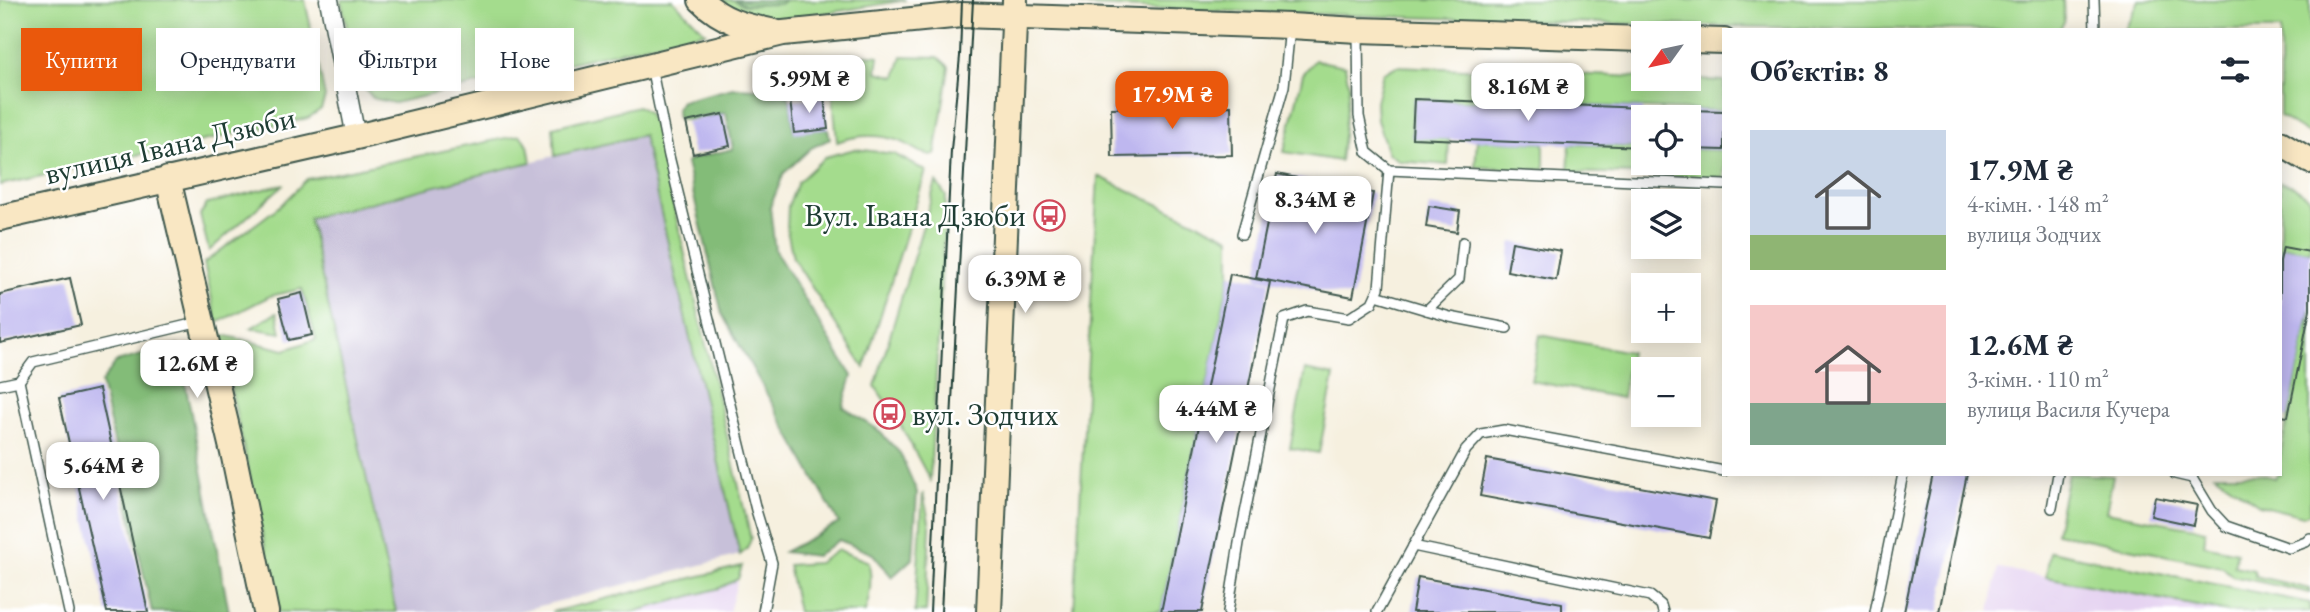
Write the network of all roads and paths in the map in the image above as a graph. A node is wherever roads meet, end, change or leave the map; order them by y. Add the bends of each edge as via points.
1 (329, 0) edge
2 (701, 0) edge
3 (2094, 0) edge
4 (1015, 8) edge
5 (1290, 26) junction
6 (2095, 28) edge
7 (1358, 30) junction
8 (783, 33) junction
9 (1631, 38) edge
10 (1701, 40) edge
11 (1722, 41) edge
12 (650, 65) junction
13 (356, 137) junction
14 (2282, 148) edge
15 (2310, 161) edge
16 (1389, 170) junction
17 (168, 179) junction
18 (1722, 185) edge
19 (0, 218) edge
20 (1242, 234) dead end
21 (1463, 242) dead end
22 (1376, 295) junction
23 (1427, 310) junction
24 (203, 322) junction
25 (1507, 328) dead end
26 (19, 381) junction
27 (0, 385) edge
28 (1722, 471) edge
29 (1903, 476) edge
30 (2058, 476) edge
31 (2192, 476) edge
32 (2052, 508) dead end
33 (2310, 538) edge
34 (1413, 546) junction
35 (69, 612) edge
36 (265, 612) edge
37 (763, 612) edge
38 (989, 612) edge
39 (1228, 612) edge
40 (1377, 612) edge
41 (1663, 612) edge
42 (1875, 612) edge

1 - 13 street
2 - 8 main road via 721,18
3 - 6 lane
4 - 5 main road, вулиця Івана Дзюби
4 - 8 main road, вулиця Івана Дзюби
4 - 38 main road
5 - 7 main road, вулиця Івана Дзюби
5 - 20 lane via 1284,86
7 - 9 main road, вулиця Івана Дзюби
7 - 16 lane via 1359,116 1367,152
8 - 12 main road, вулиця Івана Дзюби
10 - 11 main road
12 - 13 main road, вулиця Івана Дзюби
12 - 37 lane via 675,183 771,558
13 - 17 main road, вулиця Івана Дзюби
14 - 15 main road
16 - 18 lane
16 - 22 lane
17 - 19 main road, вулиця Івана Дзюби
17 - 24 main road
21 - 23 lane via 1459,279
22 - 23 lane
22 - 39 lane via 1349,318 1307,311 1284,319
23 - 25 lane
24 - 26 lane via 33,362
24 - 36 main road
26 - 27 lane
26 - 35 lane
28 - 34 lane via 1504,430 1481,434 1466,450
29 - 42 lane
30 - 32 lane
31 - 33 lane via 2226,526 2289,548
34 - 40 lane
34 - 41 lane via 1650,596

